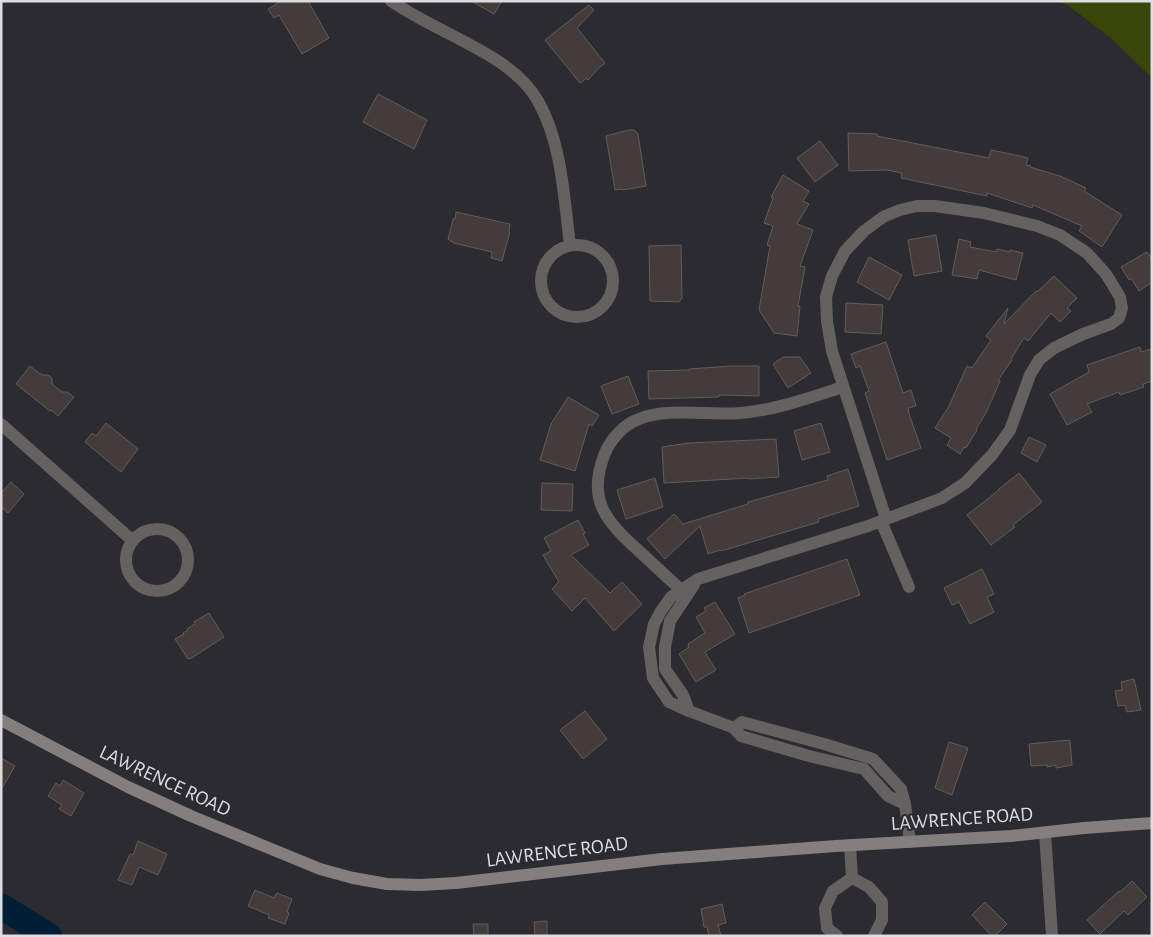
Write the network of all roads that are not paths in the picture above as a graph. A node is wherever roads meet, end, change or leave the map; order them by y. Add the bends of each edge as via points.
1 (391, 1) edge
2 (570, 246) junction
3 (843, 387) junction
4 (1, 424) edge
5 (883, 520) junction
6 (133, 540) junction
7 (698, 579) junction
8 (909, 587) dead end
9 (681, 590) junction
10 (689, 711) junction
11 (1, 720) edge
12 (1152, 823) edge
13 (1045, 833) junction
14 (910, 842) junction
15 (850, 845) junction
16 (852, 878) junction
17 (836, 936) edge
18 (874, 936) edge
19 (1052, 936) edge

1 - 2 street via 497,61 526,84 537,99 549,125 558,159
2 - 2 street via 556,251 545,264 541,287 553,308 568,316 582,317 596,312 606,301 612,288 612,273 606,260 595,250
3 - 5 street
3 - 5 street via 826,321 826,297 832,276 845,251 864,231 883,217 900,210 935,206 984,213 1060,235 1087,253 1106,274 1120,297 1122,308 1119,318 1054,348 1039,360 1030,375 1010,430 965,483 942,498
3 - 9 street via 762,410 658,413 625,426 614,438 600,466 599,492 604,513 613,526
4 - 6 street
5 - 7 street
5 - 8 street
6 - 6 street via 127,552 127,565 141,586 153,591 166,590 182,578 188,554 178,537 155,529 143,532
7 - 9 street
7 - 10 street via 670,620 665,646 665,669 683,695
9 - 10 street via 670,597 661,611 654,624 649,647 653,678 669,702
10 - 14 street via 734,728 742,722 873,759 901,789
11 - 15 street, LAWRENCE ROAD via 128,787 192,816 320,869 387,884 456,883 662,859
12 - 13 street, LAWRENCE ROAD
13 - 14 street, LAWRENCE ROAD
13 - 19 street
14 - 15 street, LAWRENCE ROAD
15 - 16 street
16 - 17 street via 833,891 824,908 827,928
16 - 18 street via 869,888 882,902 882,920

